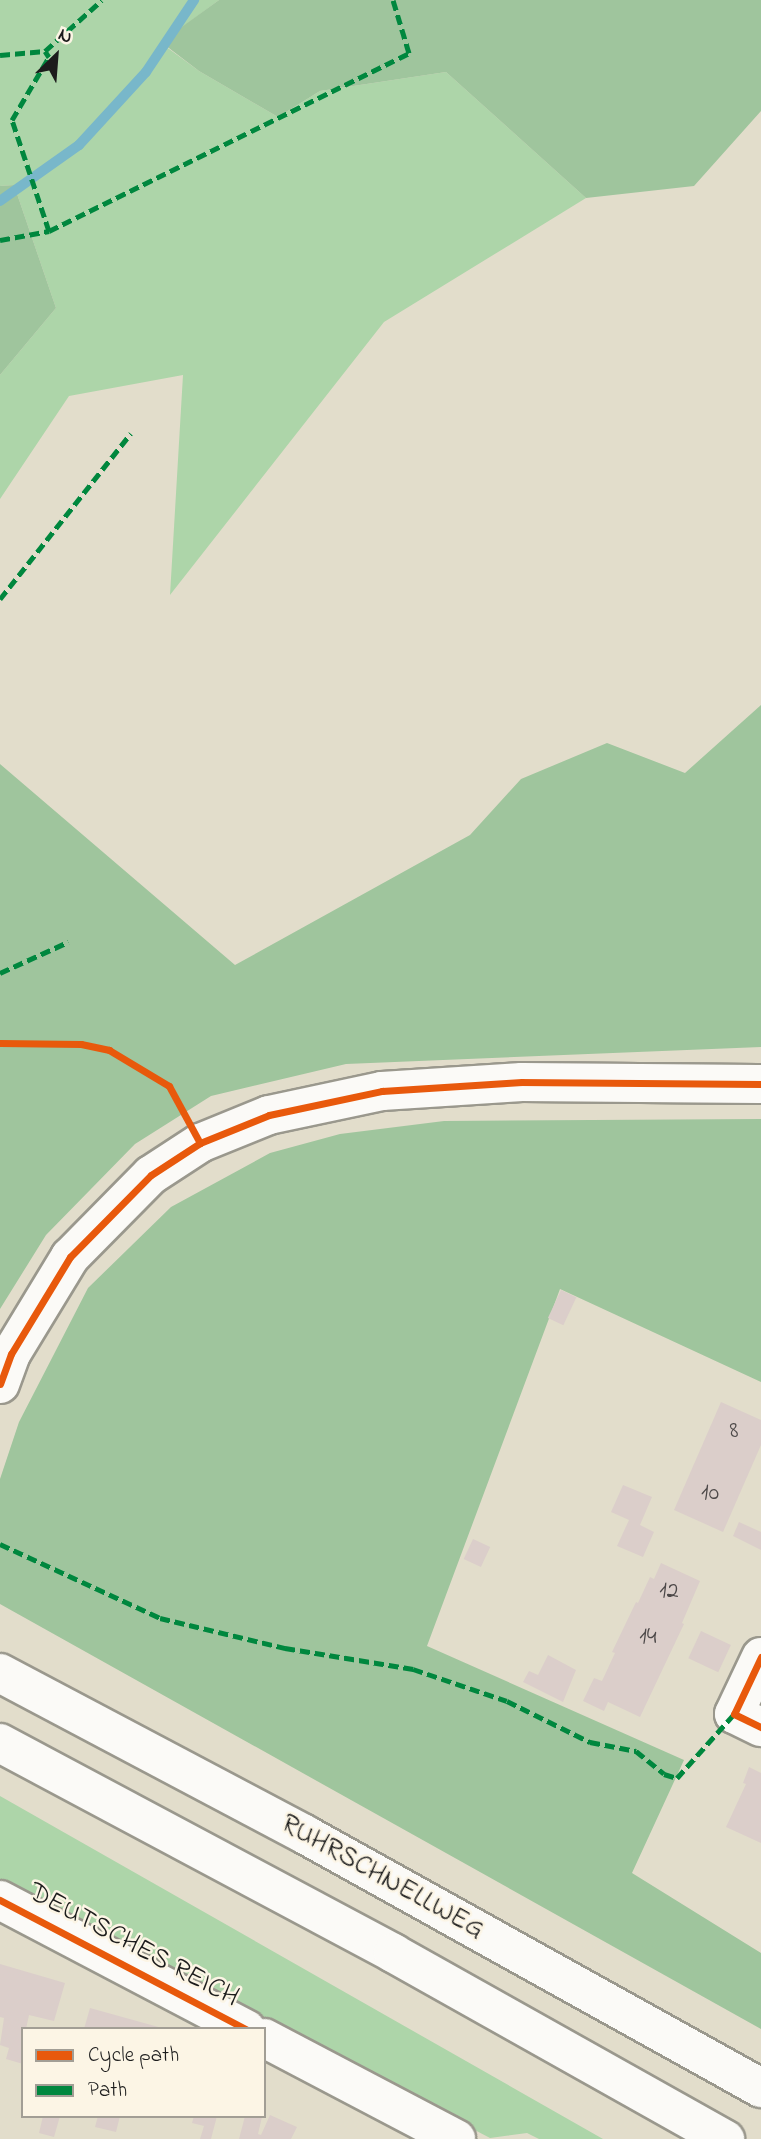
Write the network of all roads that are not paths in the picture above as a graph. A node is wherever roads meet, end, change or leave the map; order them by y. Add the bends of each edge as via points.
1 (761, 1084) edge
2 (0, 1384) edge
3 (761, 1657) edge
4 (0, 1673) edge
5 (761, 1727) edge
6 (0, 1743) edge
7 (0, 1900) edge
8 (242, 2027) edge
9 (266, 2039) edge
10 (761, 2088) edge
11 (456, 2139) edge
12 (725, 2139) edge

1 - 2 main road via 522,1082 410,1089 269,1115 200,1143 151,1175 70,1257 11,1354
3 - 5 main road via 734,1714
4 - 10 main road, RUHRSCHNELLWEG via 304,1834
6 - 12 main road via 393,1953
7 - 8 main road, DEUTSCHES REICH
9 - 11 main road

